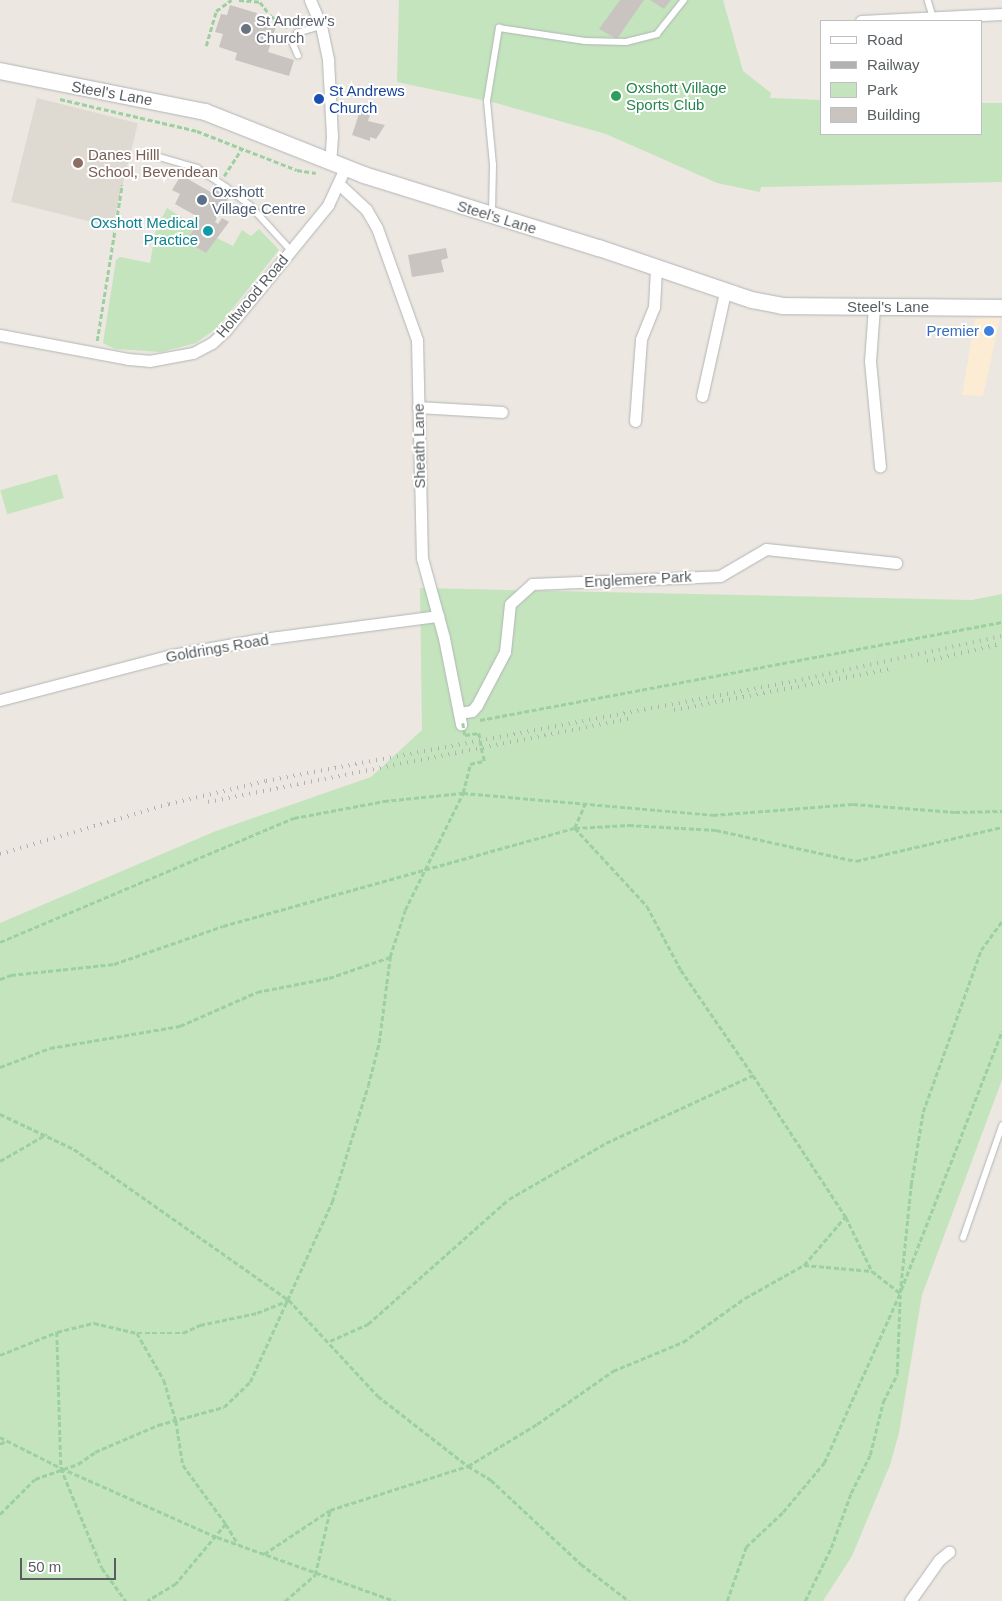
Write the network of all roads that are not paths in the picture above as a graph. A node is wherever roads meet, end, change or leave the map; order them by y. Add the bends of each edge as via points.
1 (310, 0) edge
2 (684, 0) edge
3 (928, 0) edge
4 (1002, 14) edge
5 (934, 16) junction
6 (876, 20) edge
7 (321, 26) junction
8 (298, 56) dead end
9 (0, 72) edge
10 (159, 157) dead end
11 (331, 167) junction
12 (340, 185) junction
13 (492, 216) junction
14 (291, 250) junction
15 (656, 269) junction
16 (725, 292) junction
17 (874, 307) junction
18 (1002, 308) edge
19 (0, 335) edge
20 (702, 396) dead end
21 (418, 407) junction
22 (502, 412) dead end
23 (636, 420) dead end
24 (880, 467) dead end
25 (896, 562) dead end
26 (438, 616) junction
27 (0, 700) edge
28 (463, 721) joint
29 (1002, 1126) edge
30 (963, 1238) dead end
31 (949, 1552) dead end
32 (910, 1601) edge

1 - 7 street, Holtwood Road
2 - 13 lane via 657,34 626,42 586,41 499,28 487,101 493,165
3 - 5 lane
4 - 5 street
5 - 6 street
7 - 8 lane via 296,33 293,44
7 - 11 street, Holtwood Road via 330,86
9 - 11 street, Steel's Lane via 182,106
10 - 14 lane via 197,168 226,186 250,205
11 - 12 street, Holtwood Road
11 - 13 street, Steel's Lane
12 - 14 street, Holtwood Road
12 - 21 street, Sheath Lane via 366,209 397,278 417,340
13 - 15 street, Steel's Lane
14 - 19 street, Holtwood Road via 212,343 193,353 149,361
15 - 16 street, Steel's Lane
15 - 23 street via 654,307 641,339
16 - 17 street, Steel's Lane via 782,306
16 - 20 street
17 - 18 street, Steel's Lane
17 - 24 street via 870,361
21 - 22 street
21 - 26 street, Sheath Lane via 419,531 422,558
25 - 28 street, Englemere Park via 766,549 720,576 532,584 510,604 505,652 477,705
26 - 27 street, Goldrings Road via 254,640 172,655
26 - 28 street, Sheath Lane
29 - 30 lane
31 - 32 street via 939,1560

